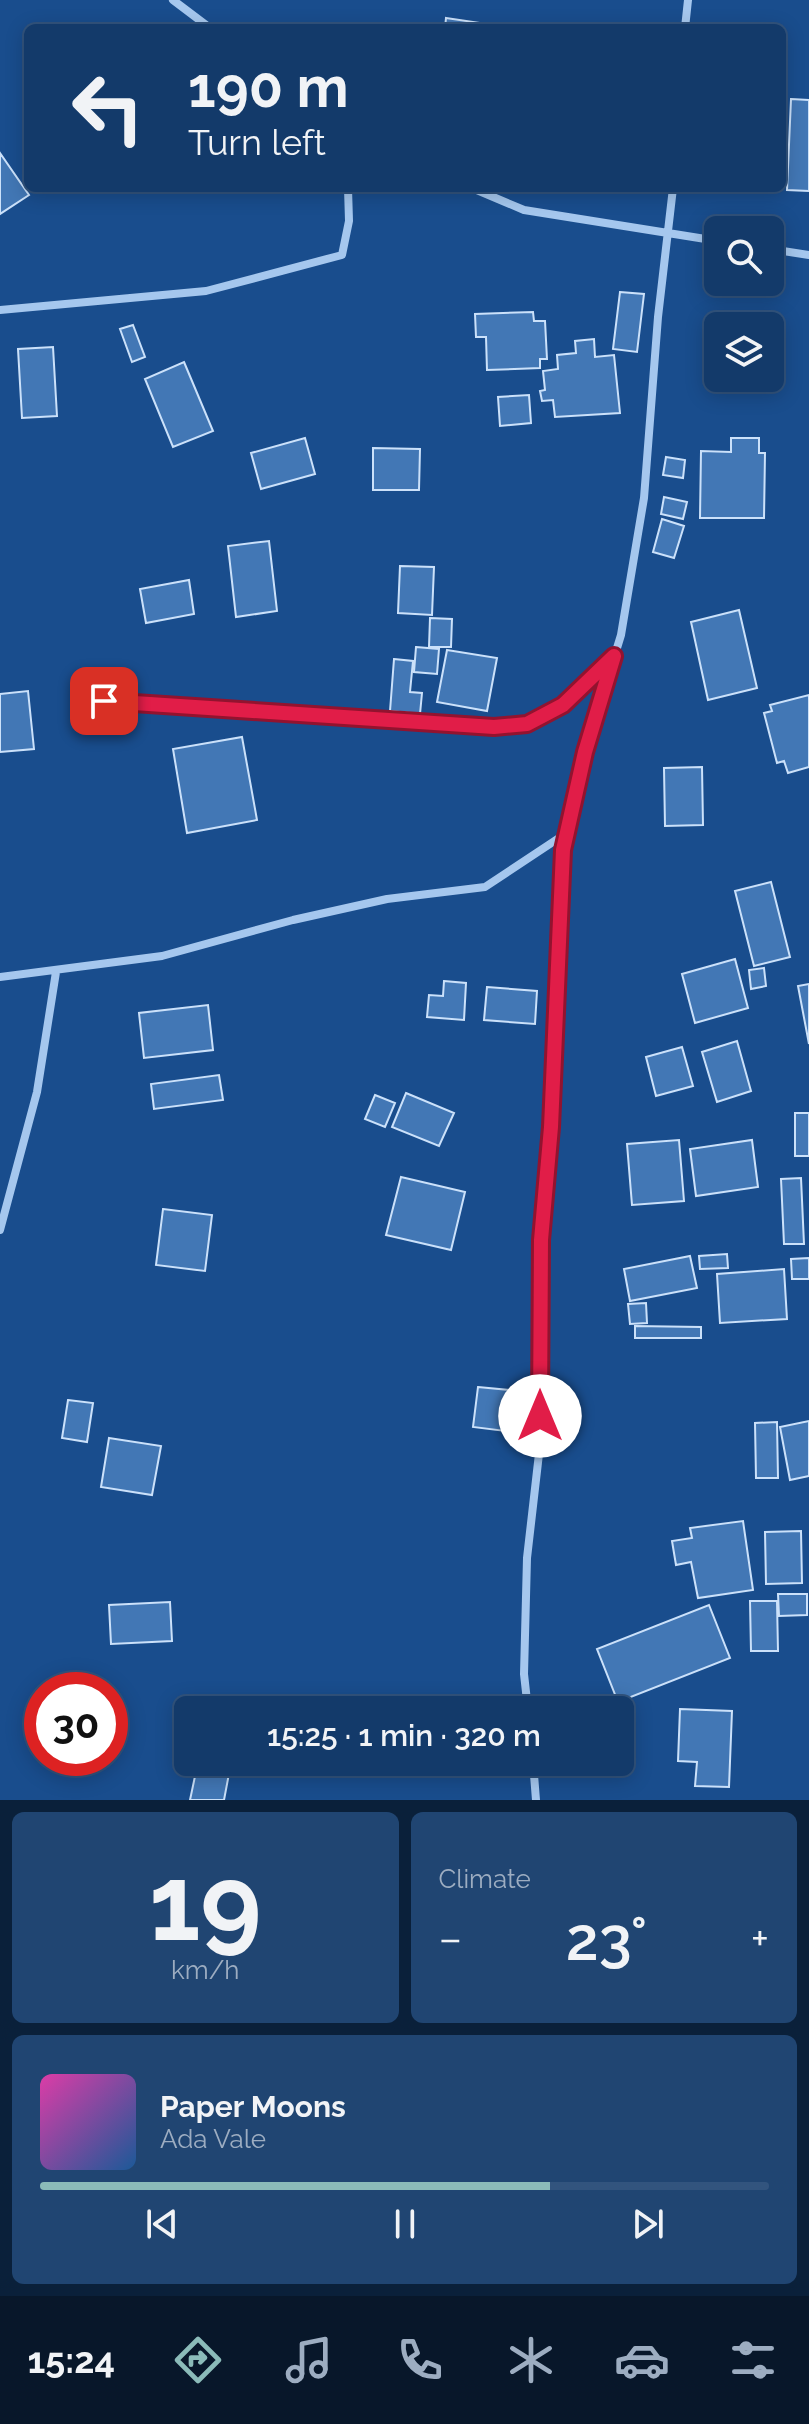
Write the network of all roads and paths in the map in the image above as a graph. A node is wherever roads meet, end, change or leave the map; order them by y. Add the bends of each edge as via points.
1 (173, 0) edge
2 (688, 0) edge
3 (205, 24) edge
4 (685, 24) edge
5 (348, 192) edge
6 (481, 192) edge
7 (673, 192) edge
8 (669, 234) junction
9 (704, 239) edge
10 (784, 251) edge
11 (809, 255) edge
12 (0, 310) edge
13 (614, 656) junction
14 (104, 701) dead end
15 (565, 834) junction
16 (56, 972) junction
17 (0, 977) edge
18 (0, 1230) edge
19 (526, 1696) edge
20 (534, 1776) edge
21 (536, 1800) edge

1 - 3 street
2 - 4 street
5 - 12 street via 342,255 206,291
6 - 8 street via 524,210
7 - 8 street
8 - 9 street
8 - 13 street via 644,498
10 - 11 street
13 - 14 street via 563,705 527,724 494,727
13 - 15 street
15 - 16 street via 485,887 387,899 162,956
15 - 19 street via 541,1240 540,1445 527,1558
16 - 17 street
16 - 18 street via 37,1092
20 - 21 street

